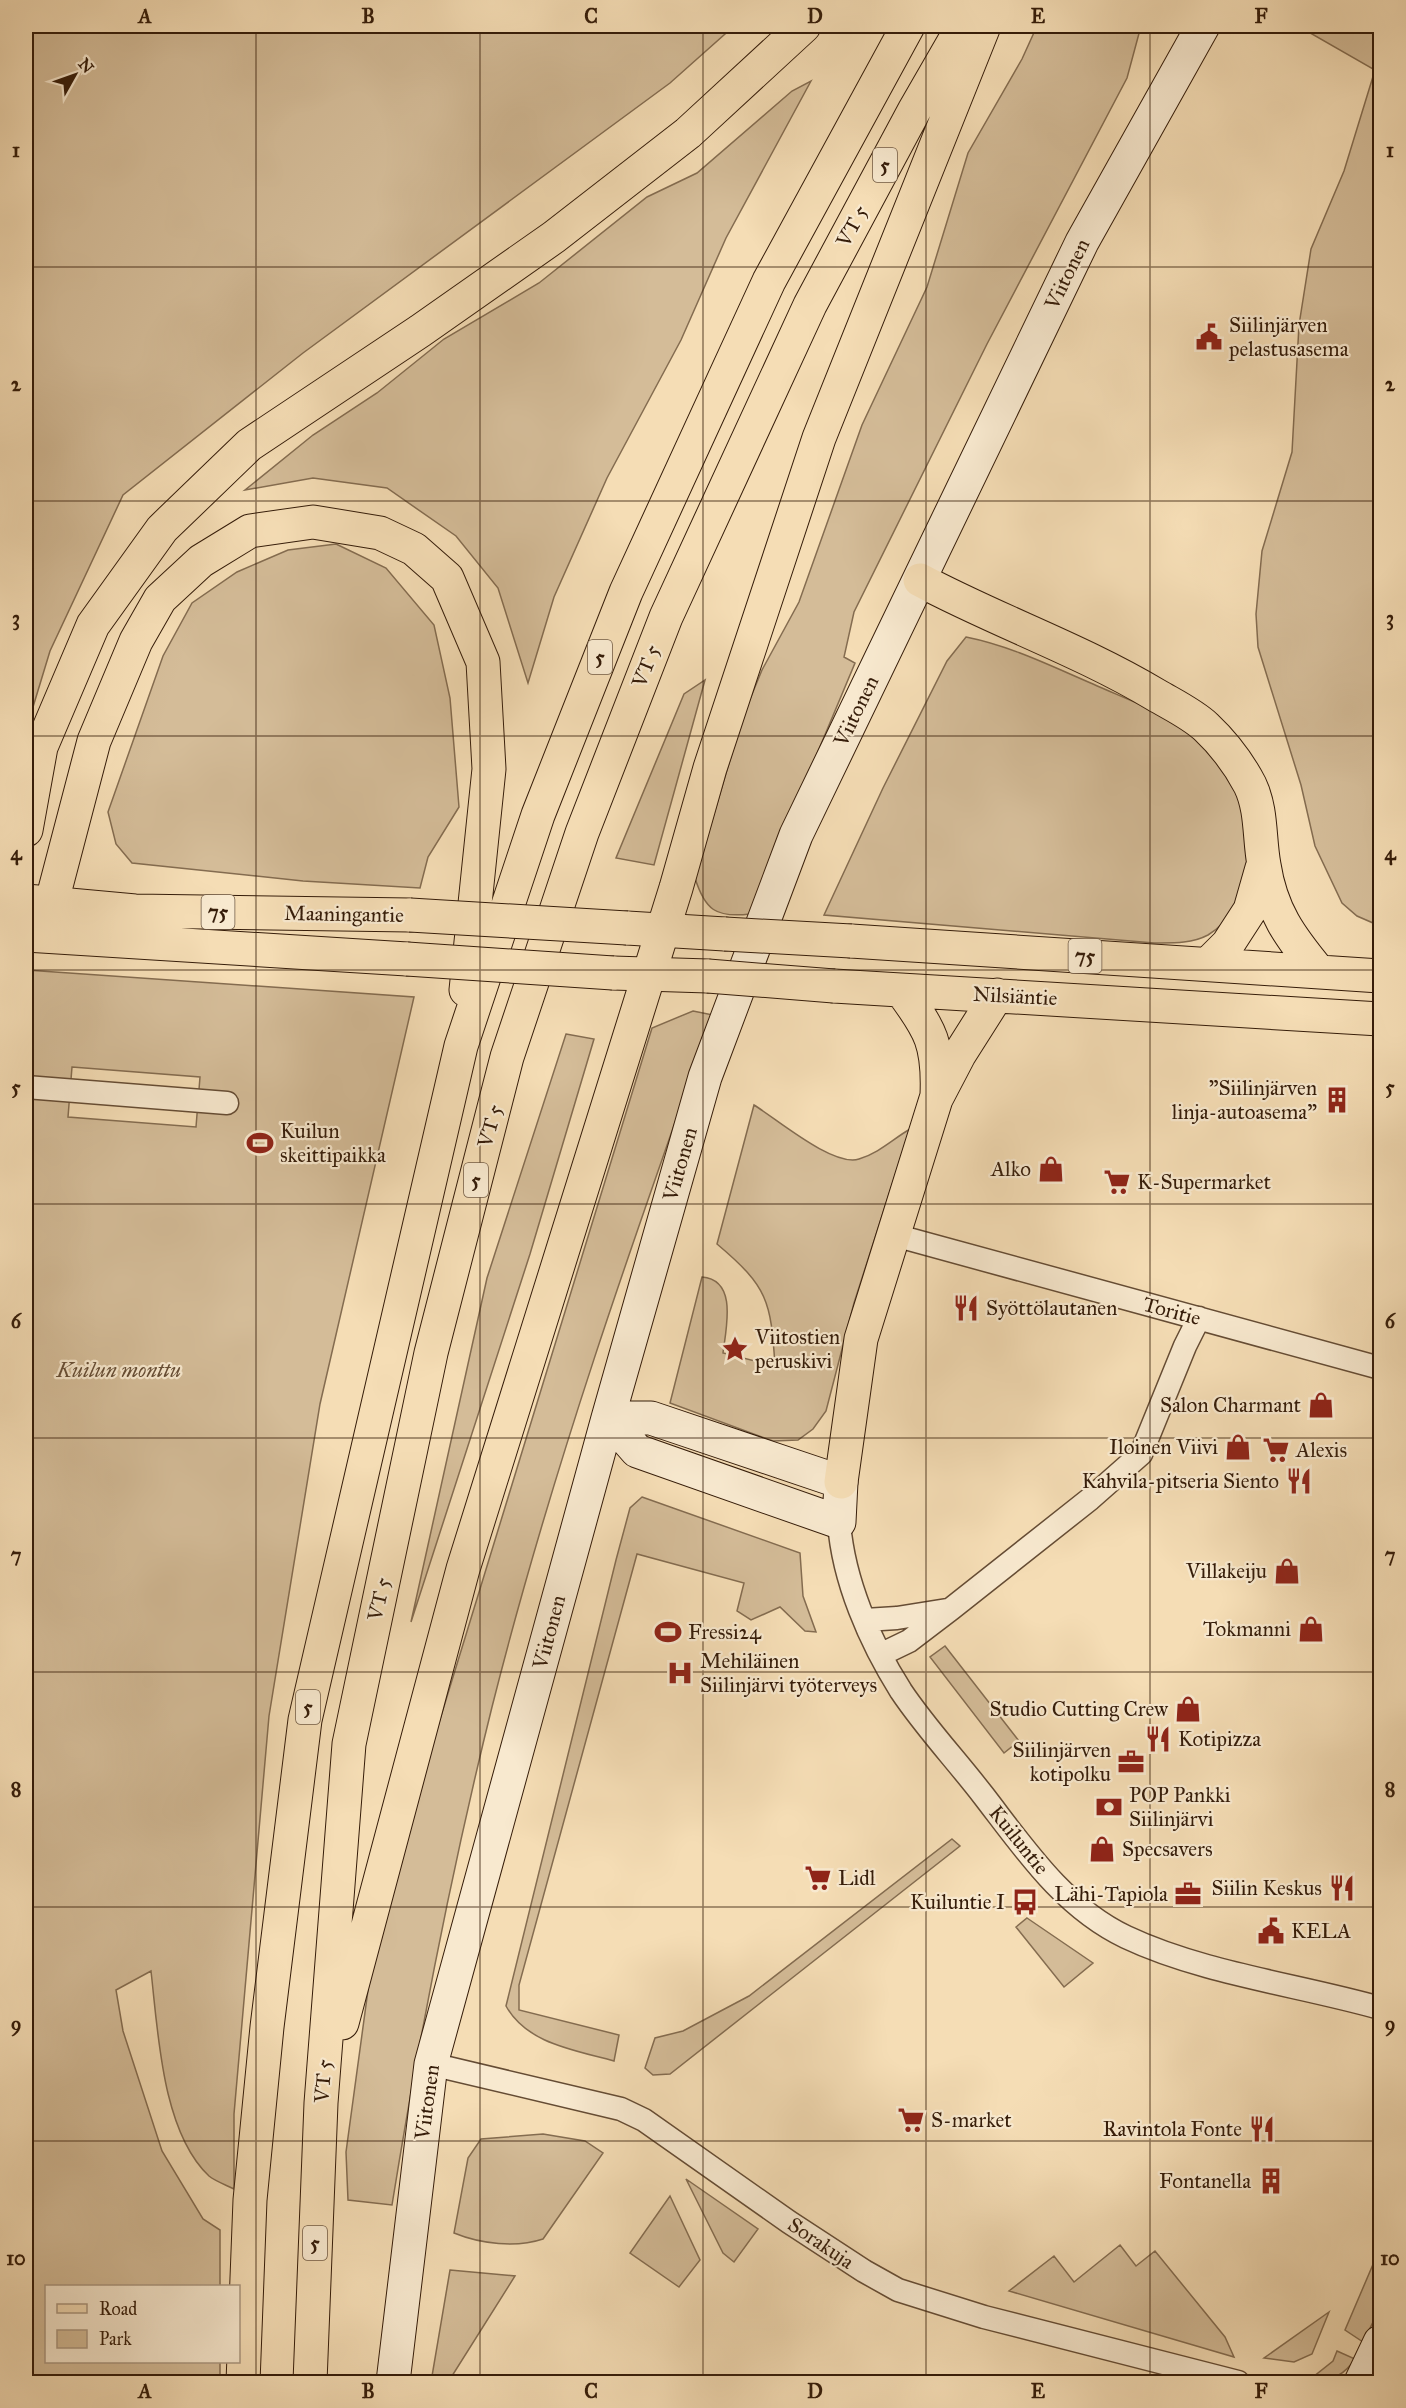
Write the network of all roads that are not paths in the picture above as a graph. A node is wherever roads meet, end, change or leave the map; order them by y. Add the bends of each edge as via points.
1 (804, 26) edge
2 (908, 26) edge
3 (963, 26) edge
4 (984, 26) edge
5 (1203, 26) edge
6 (920, 580) junction
7 (26, 831) edge
8 (1263, 863) junction
9 (38, 903) edge
10 (663, 929) junction
11 (26, 934) edge
12 (1208, 964) junction
13 (1319, 972) junction
14 (649, 973) junction
15 (1380, 976) edge
16 (901, 990) junction
17 (997, 995) junction
18 (1380, 1019) edge
19 (461, 1046) junction
20 (26, 1087) edge
21 (936, 1099) junction
22 (227, 1102) dead end
23 (894, 1235) junction
24 (1199, 1318) junction
25 (1380, 1368) edge
26 (608, 1418) junction
27 (840, 1482) junction
28 (839, 1521) junction
29 (951, 1609) junction
30 (865, 1620) junction
31 (882, 1654) junction
32 (1380, 2008) edge
33 (431, 2064) junction
34 (321, 2103) junction
35 (1380, 2342) edge
36 (243, 2382) edge
37 (310, 2382) edge
38 (393, 2382) edge
39 (1234, 2382) edge
40 (1361, 2382) edge

1 - 7 main road via 688,133 544,243 249,445 162,529 93,625 41,747
2 - 19 main road, 5 via 769,281 626,592 538,815
3 - 34 main road, VT 5 / 5 via 810,305 666,617 582,833 507,1057 431,1353 349,1744
4 - 10 main road via 819,438 710,768
5 - 6 main road, Viitonen via 1082,242
6 - 8 main road via 1118,672 1206,727 1228,751 1251,787 1259,814
6 - 26 main road, Viitonen via 796,835 709,1066
8 - 12 main road via 1250,910 1228,944
8 - 13 main road via 1271,900 1281,922
9 - 10 main road, Maaningantie / 75, bridge via 135,911 410,915
9 - 11 main road
9 - 19 main road via 94,741 136,641 160,599 201,561 250,531 313,522 380,533 414,549 447,578 483,662 489,769
10 - 12 main road, Nilsiäntie / 75, bridge
10 - 14 main road
11 - 14 main road, Maaningantie / 75, bridge
12 - 13 main road, Nilsiäntie / 75
13 - 15 main road, Nilsiäntie / 75
14 - 16 main road, Nilsiäntie / 75, bridge
14 - 34 main road via 463,1569
16 - 17 main road, Nilsiäntie / 75
16 - 21 main road via 932,1040 938,1060
17 - 18 main road, Nilsiäntie / 75
17 - 21 main road
19 - 36 main road, 5 via 305,1720 251,2188
20 - 22 street
21 - 23 main road
23 - 24 street, Toritie
23 - 27 main road via 861,1339
24 - 25 street, Toritie
24 - 29 street via 1141,1454
26 - 27 main road via 651,1418
26 - 28 main road via 637,1451
26 - 33 main road, Viitonen
27 - 28 main road, Kuiluntie
28 - 30 street, Kuiluntie via 840,1542
29 - 30 street
29 - 31 street via 909,1641
30 - 31 street, Kuiluntie
31 - 32 street, Kuiluntie via 902,1692 1047,1876 1083,1912 1127,1937 1191,1961
33 - 38 main road, Viitonen
33 - 39 street, Sorakuja via 621,2109 636,2116 789,2222 898,2290 984,2317
34 - 37 main road, VT 5 / 5
35 - 40 main road

